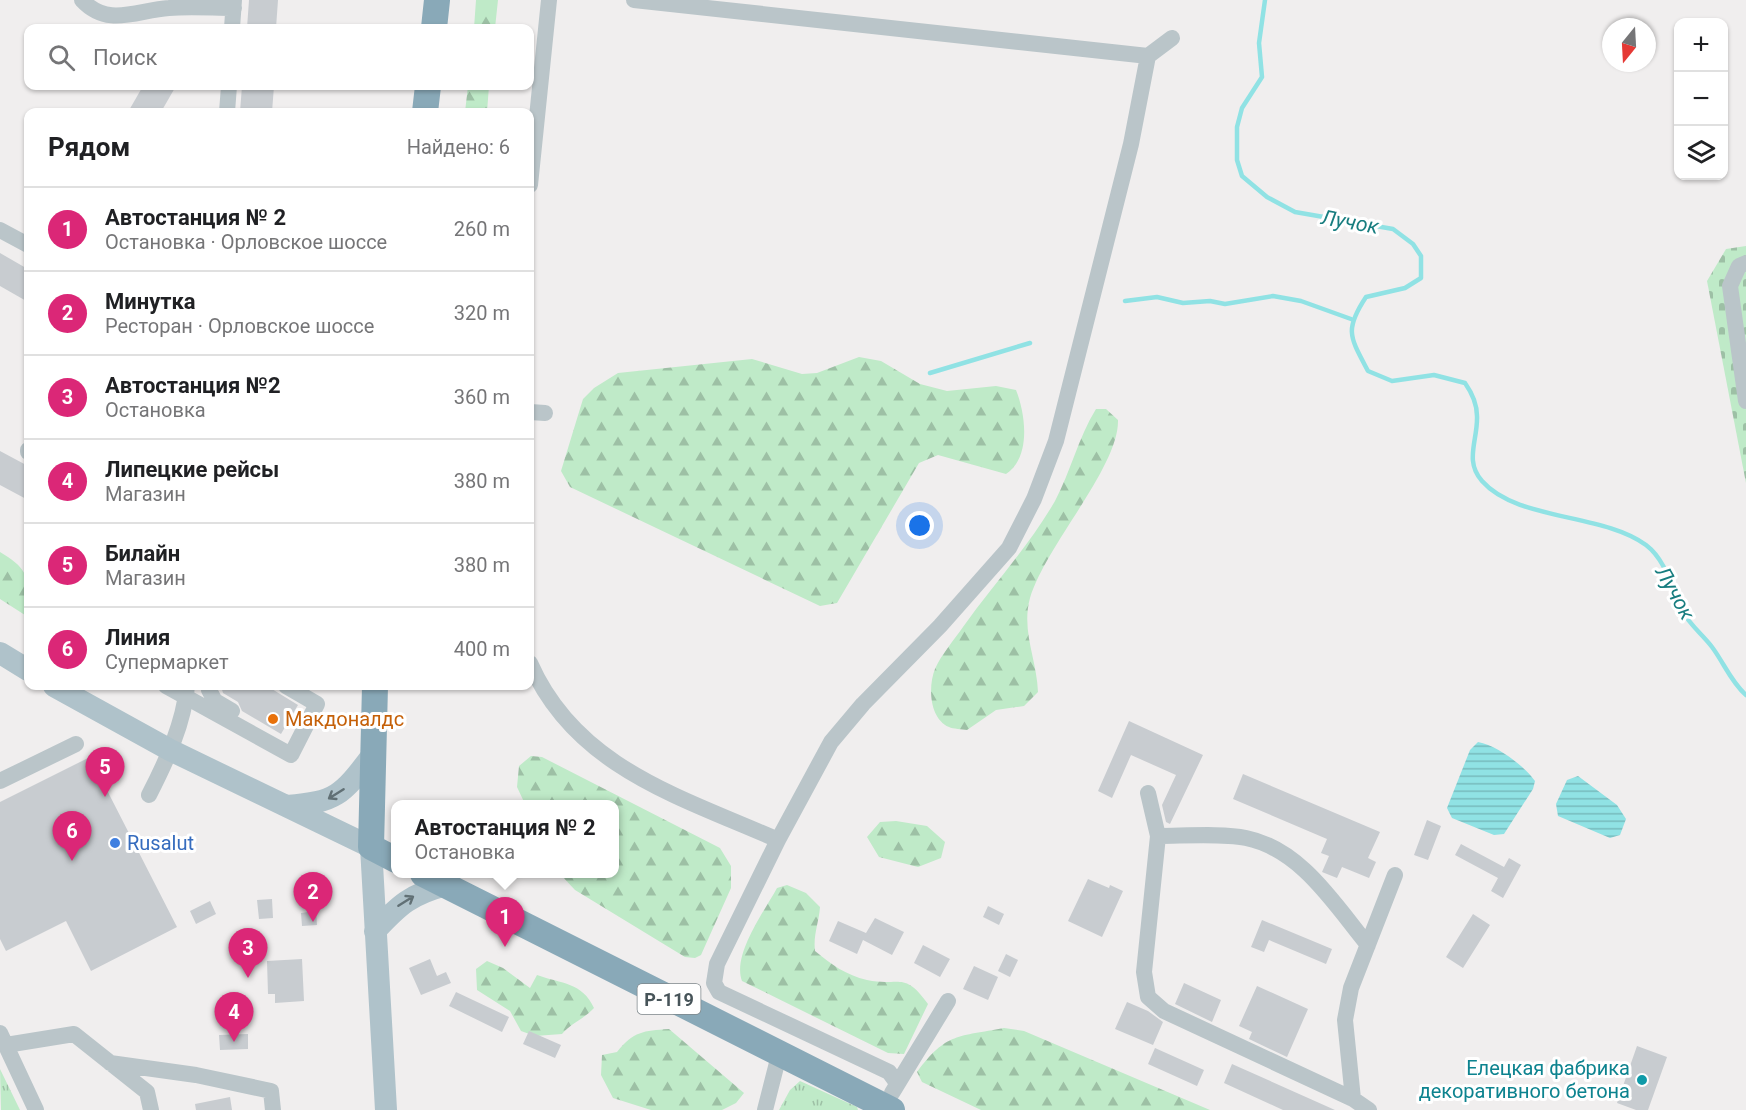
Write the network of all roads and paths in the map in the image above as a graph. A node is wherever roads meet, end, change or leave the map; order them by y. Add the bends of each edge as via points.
1 (82, 0) edge
2 (437, 0) edge
3 (549, 0) edge
4 (634, 0) edge
5 (234, 4) edge
6 (232, 24) edge
7 (434, 24) edge
8 (1172, 38) dead end
9 (1148, 56) junction
10 (228, 90) edge
11 (428, 90) edge
12 (227, 108) edge
13 (425, 108) edge
14 (534, 146) edge
15 (0, 230) edge
16 (24, 243) edge
17 (1746, 263) edge
18 (1746, 401) edge
19 (0, 653) edge
20 (24, 668) edge
21 (534, 670) edge
22 (61, 690) edge
23 (191, 690) edge
24 (193, 690) edge
25 (209, 690) edge
26 (292, 690) edge
27 (375, 690) edge
28 (76, 744) dead end
29 (296, 746) junction
30 (170, 750) junction
31 (371, 757) junction
32 (0, 782) edge
33 (1148, 794) dead end
34 (149, 795) dead end
35 (285, 806) junction
36 (1158, 836) junction
37 (778, 840) junction
38 (371, 847) junction
39 (391, 857) edge
40 (1395, 875) dead end
41 (433, 878) edge
42 (446, 885) junction
43 (375, 932) junction
44 (1368, 945) junction
45 (948, 1001) dead end
46 (3, 1039) edge
47 (779, 1055) junction
48 (110, 1063) junction
49 (897, 1083) junction
50 (1353, 1099) junction
51 (889, 1109) edge
52 (36, 1110) edge
53 (151, 1110) edge
54 (273, 1110) edge
55 (386, 1110) edge
56 (765, 1110) edge
57 (1369, 1110) edge

1 - 5 street via 90,8 120,18 168,8
2 - 7 highway
3 - 14 street
4 - 9 street
5 - 6 street
8 - 9 street
9 - 37 street via 1131,144 1056,441 1034,499 1009,548 831,742
10 - 12 street
11 - 13 highway
15 - 16 street
17 - 18 street via 1739,266 1730,286
19 - 20 main road
21 - 37 street via 559,711 592,748 637,777
22 - 30 main road
23 - 30 street
24 - 29 street via 291,755
25 - 29 street via 215,701
26 - 29 street via 317,704
27 - 31 highway
28 - 32 street
30 - 34 street
30 - 35 main road
31 -> 35 main road via 335,798
31 - 38 highway
33 - 36 street
35 - 38 main road
36 - 44 street via 1246,838 1278,851 1307,871
36 - 50 street via 1144,972 1148,997 1164,1011
37 - 49 street via 717,964 714,983 719,992 889,1072
38 - 39 highway
38 - 43 main road
40 - 44 street
41 - 42 highway, Р-119
43 -> 42 main road via 398,905 421,892
42 - 47 highway, Р-119
43 - 55 main road
44 - 50 street via 1351,988 1345,1020
45 - 49 street
46 - 48 street via 75,1034
46 - 52 street
47 - 51 highway, Р-119
47 - 56 street
48 - 53 street via 147,1092
48 - 54 street via 271,1091
49 - 51 street
50 - 57 street

